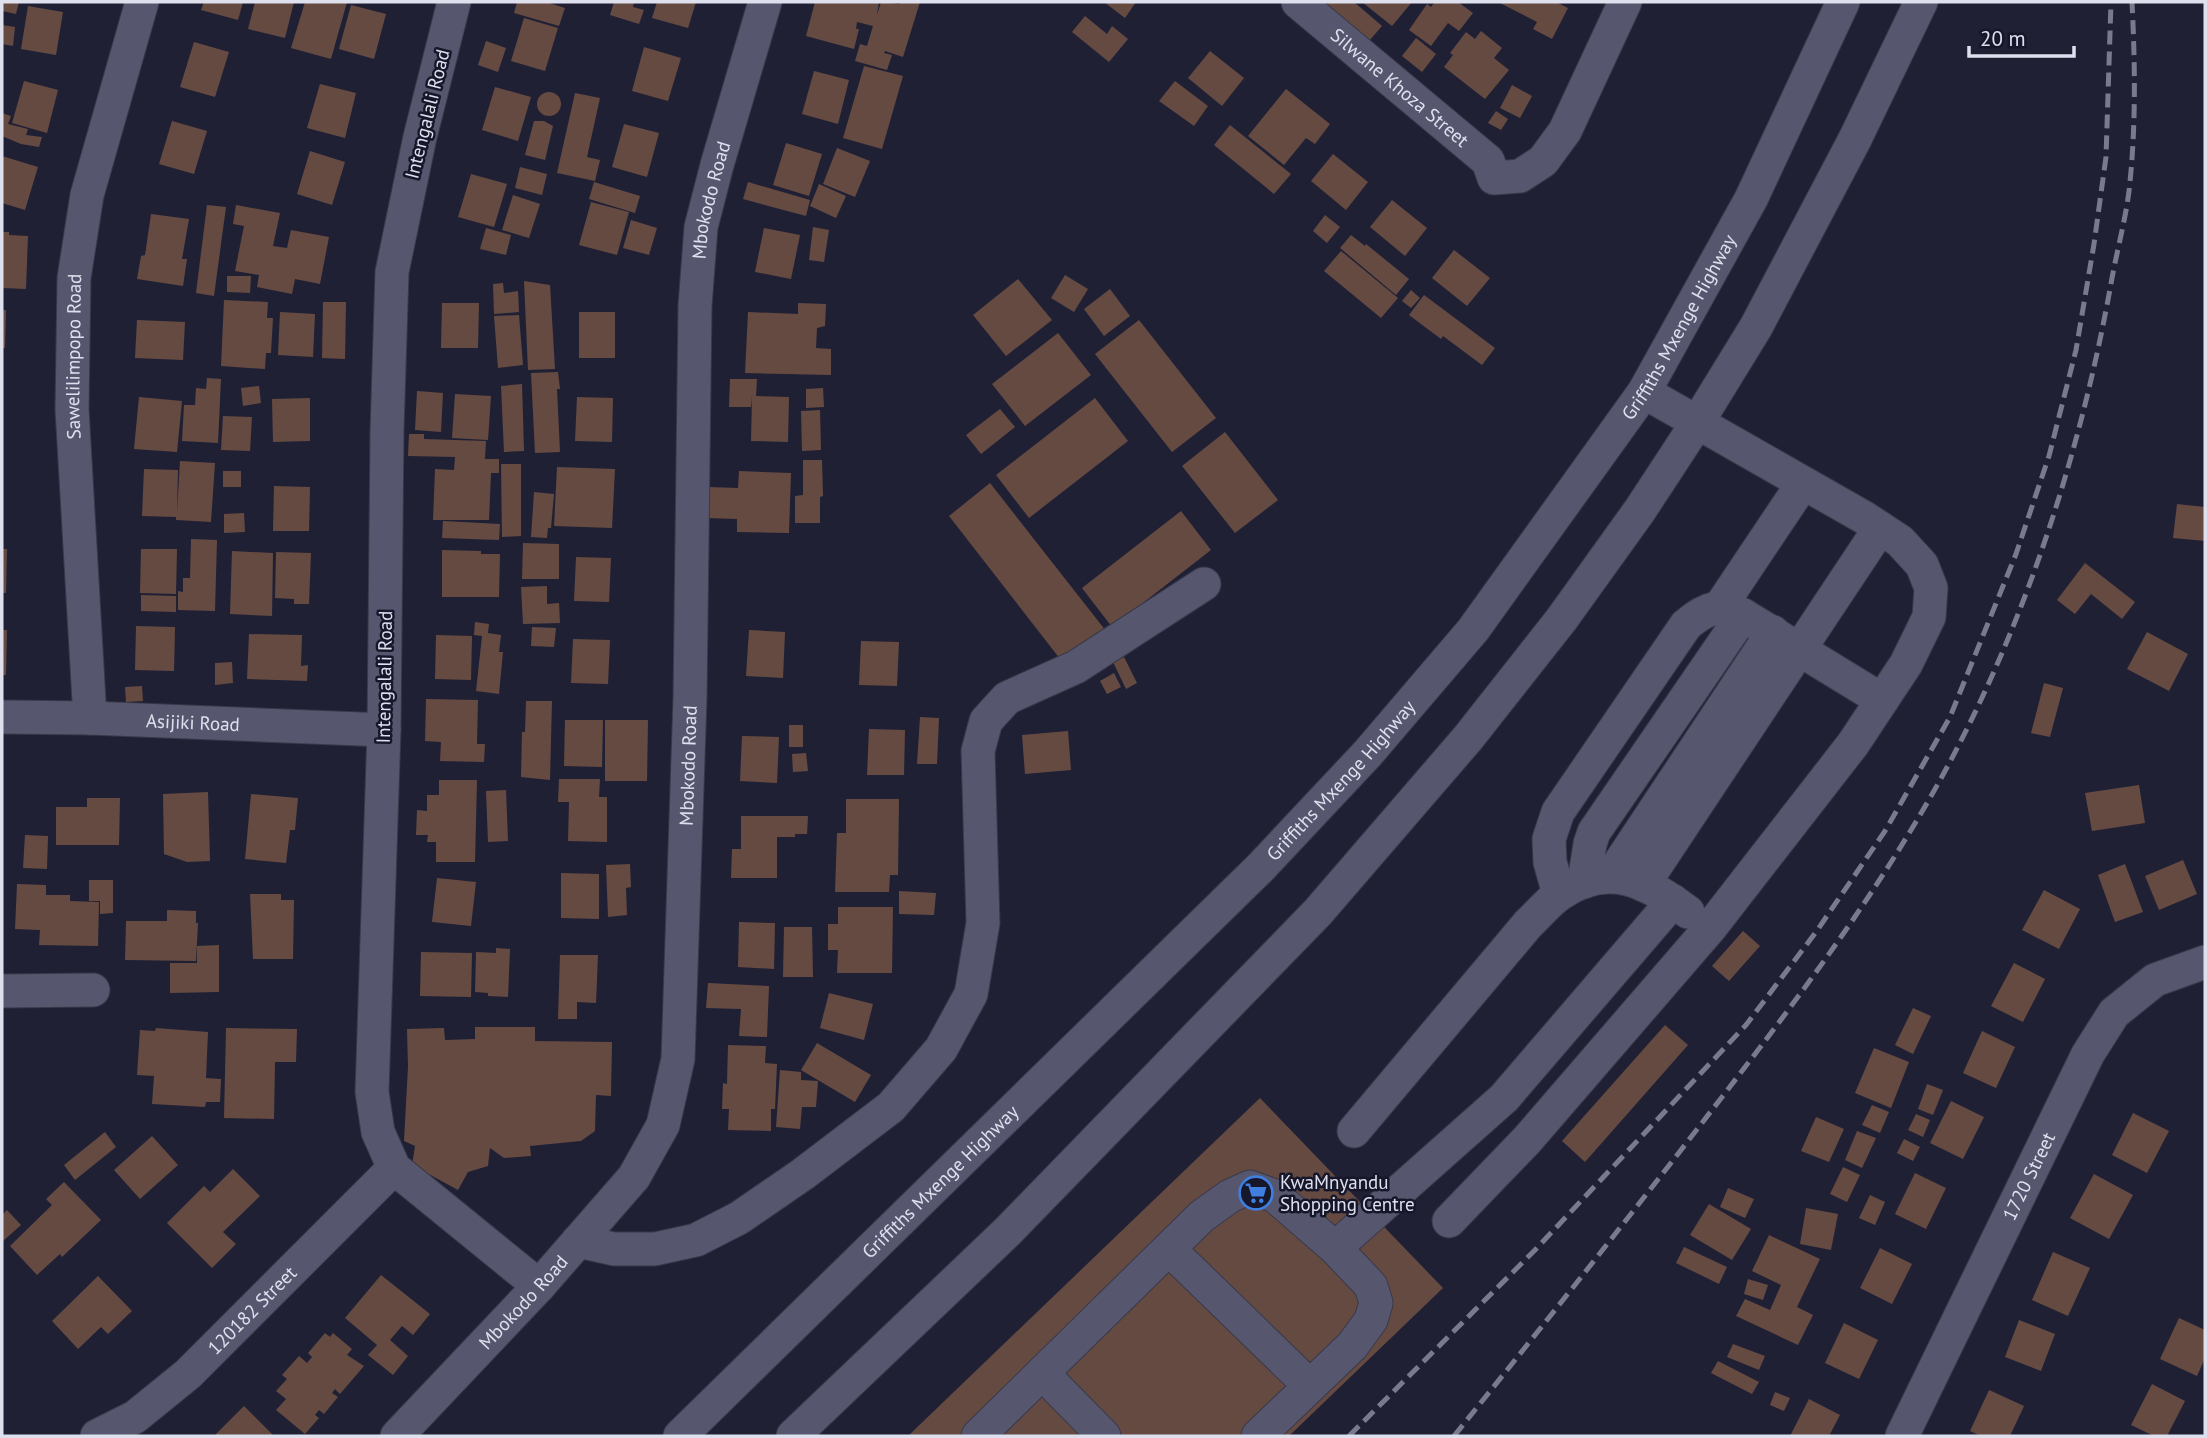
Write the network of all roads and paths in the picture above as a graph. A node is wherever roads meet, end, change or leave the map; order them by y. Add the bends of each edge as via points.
1 (142, 2) edge
2 (454, 2) edge
3 (765, 2) edge
4 (1298, 2) edge
5 (1625, 2) edge
6 (1843, 2) edge
7 (1921, 2) edge
8 (1644, 392) junction
9 (1697, 423) junction
10 (1803, 483) junction
11 (1880, 528) junction
12 (1204, 584) dead end
13 (1731, 611) junction
14 (1773, 632) junction
15 (1801, 649) junction
16 (1882, 700) junction
17 (2, 718) edge
18 (90, 718) junction
19 (384, 730) junction
20 (1585, 884) junction
21 (1643, 885) junction
22 (1673, 901) junction
23 (1710, 928) junction
24 (2205, 962) edge
25 (93, 990) dead end
26 (2, 991) edge
27 (1354, 1131) dead end
28 (394, 1168) junction
29 (1449, 1221) dead end
30 (578, 1241) junction
31 (1169, 1248) junction
32 (1335, 1248) junction
33 (540, 1286) junction
34 (1042, 1373) junction
35 (1310, 1386) junction
36 (97, 1436) edge
37 (397, 1436) edge
38 (680, 1436) edge
39 (793, 1436) edge
40 (978, 1436) edge
41 (1104, 1436) edge
42 (1258, 1436) edge
43 (1902, 1436) edge

1 - 18 street, Sawelilimpopo Road via 87,195 74,278 72,409
2 - 19 street, Intengalali Road via 392,272
3 - 30 street, Mbokodo Road via 702,228 696,293 690,698 678,1059 663,1125 634,1177
4 - 5 street, Silwane Khoza Street via 1488,161 1494,178 1520,176 1543,160 1565,131
6 - 8 street, Griffiths Mxenge Highway via 1751,199
7 - 9 street via 1756,327
8 - 9 street
8 - 38 street, Griffiths Mxenge Highway via 1473,630 1368,753 1163,965
9 - 10 street
9 - 39 street via 1561,620 1468,738 1318,912 1007,1232
10 - 11 street
10 - 13 street
11 - 15 street
11 - 16 street via 1922,565 1931,588 1929,617
12 - 30 street via 1076,667 1007,698 986,721 978,751 983,923 971,994 941,1049 891,1107 739,1219 696,1240 655,1249 614,1249
13 - 14 street
13 - 20 street via 1697,615 1686,625 1558,812 1549,839 1550,862
14 - 15 street
14 - 20 street
15 - 16 street
15 - 21 street
16 - 23 street
17 - 18 street, Asijiki Road
18 - 19 street, Asijiki Road
19 - 28 street, Intengalali Road via 372,1092 378,1132
20 - 21 street
20 - 27 street via 1528,924
21 - 22 street
22 - 23 street
22 - 32 street via 1504,1098
23 - 29 street via 1527,1140
24 - 43 street, 1720 Street via 2155,980 2114,1013 2088,1054
25 - 26 street
28 - 33 street, Intengalali Road
28 - 36 street, 120182 Street via 188,1374 135,1416
30 - 33 street, Mbokodo Road
31 - 32 street via 1202,1216 1250,1187 1275,1196
31 - 34 street
31 - 35 street
32 - 35 street via 1371,1286 1376,1303 1371,1320 1352,1346
33 - 37 street, Mbokodo Road
34 - 40 street
34 - 41 street
35 - 42 street

